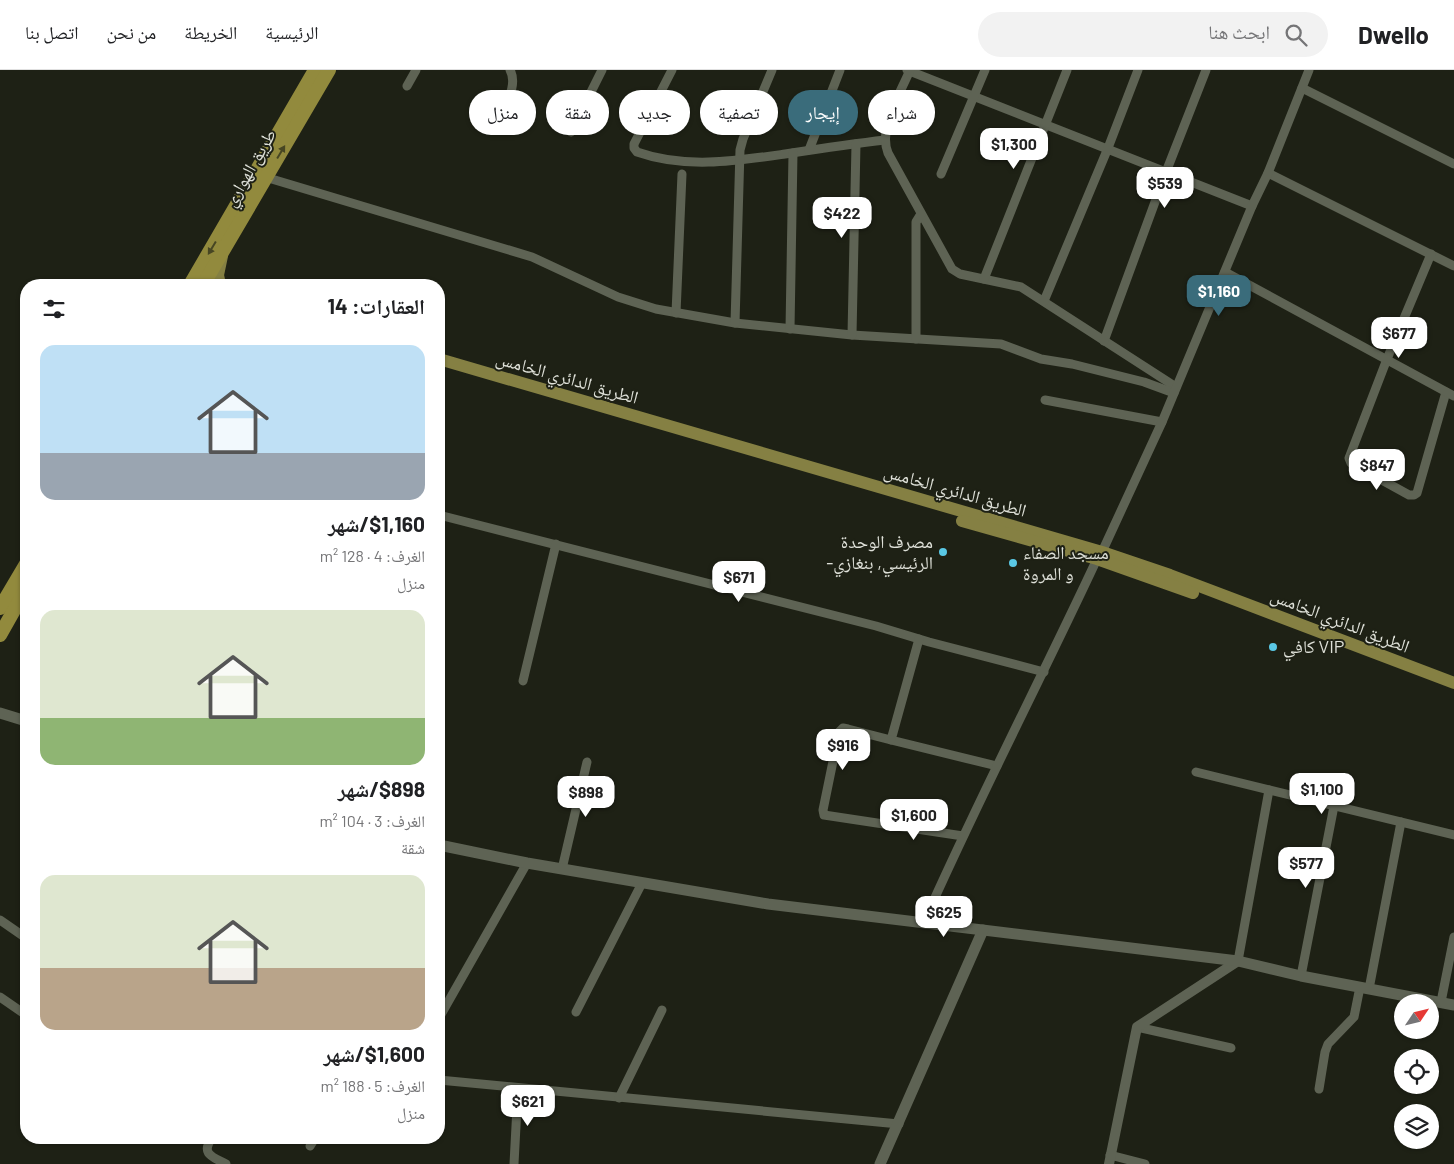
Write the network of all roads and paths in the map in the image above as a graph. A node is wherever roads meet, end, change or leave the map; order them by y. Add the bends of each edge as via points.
1 (315, 70) edge
2 (329, 70) edge
3 (416, 70) edge
4 (510, 70) edge
5 (602, 70) edge
6 (672, 70) edge
7 (772, 70) edge
8 (840, 70) edge
9 (909, 70) edge
10 (985, 70) edge
11 (1067, 70) edge
12 (1138, 70) edge
13 (1206, 70) edge
14 (1309, 70) edge
15 (407, 86) dead end
16 (1302, 88) junction
17 (511, 90) edge
18 (592, 90) edge
19 (974, 96) junction
20 (1046, 124) junction
21 (885, 140) junction
22 (856, 144) junction
23 (1108, 148) junction
24 (809, 150) junction
25 (792, 153) junction
26 (740, 160) junction
27 (1454, 164) edge
28 (1166, 172) junction
29 (1268, 173) junction
30 (682, 174) dead end
31 (941, 174) dead end
32 (266, 177) junction
33 (1252, 206) junction
34 (921, 214) junction
35 (224, 250) junction
36 (1431, 254) junction
37 (1454, 266) edge
38 (1225, 272) junction
39 (193, 279) edge
40 (207, 279) edge
41 (219, 279) edge
42 (984, 279) junction
43 (1044, 301) junction
44 (676, 313) junction
45 (735, 323) junction
46 (790, 329) junction
47 (852, 335) junction
48 (916, 339) junction
49 (1104, 341) junction
50 (1387, 359) junction
51 (445, 361) edge
52 (445, 370) edge
53 (1175, 390) junction
54 (1450, 394) edge
55 (560, 399) junction
56 (1045, 400) dead end
57 (1162, 422) junction
58 (445, 516) edge
59 (556, 544) junction
60 (1099, 556) junction
61 (20, 574) edge
62 (20, 600) edge
63 (0, 608) edge
64 (0, 635) edge
65 (919, 639) junction
66 (1044, 672) junction
67 (524, 681) dead end
68 (1454, 683) edge
69 (1454, 691) edge
70 (0, 713) edge
71 (20, 719) edge
72 (891, 740) junction
73 (588, 762) dead end
74 (997, 766) junction
75 (1196, 772) dead end
76 (1269, 790) junction
77 (1334, 806) junction
78 (1401, 822) junction
79 (1454, 835) edge
80 (963, 836) junction
81 (445, 846) edge
82 (527, 863) junction
83 (562, 869) junction
84 (642, 883) junction
85 (0, 920) edge
86 (924, 922) junction
87 (982, 930) junction
88 (20, 934) edge
89 (1454, 937) edge
90 (1238, 961) junction
91 (1301, 976) junction
92 (1364, 988) junction
93 (0, 997) edge
94 (1441, 1002) junction
95 (1454, 1005) edge
96 (445, 1007) edge
97 (662, 1010) dead end
98 (20, 1011) edge
99 (576, 1012) dead end
100 (1137, 1027) junction
101 (1231, 1048) dead end
102 (445, 1081) edge
103 (518, 1088) junction
104 (1319, 1088) dead end
105 (619, 1098) junction
106 (899, 1124) junction
107 (208, 1144) edge
108 (1109, 1160) edge
109 (226, 1164) edge
110 (514, 1164) edge
111 (880, 1164) edge
112 (1145, 1164) edge

1 -> 39 highway, طريق الهواري
32 -> 2 highway, طريق الهواري
3 - 15 street
4 - 17 street via 513,78
5 - 18 street
6 - 26 street via 634,144 635,150 684,163
7 - 26 street via 743,139
8 - 24 street
9 - 19 street
9 - 21 street via 887,125
10 - 19 street
11 - 20 street
12 - 23 street
13 - 28 street
14 - 16 street
16 - 27 street
16 - 29 street
19 - 20 street
19 - 31 street
20 - 23 street
20 - 42 street
21 - 22 street
21 - 34 street via 888,153
22 - 24 street
22 - 47 street
23 - 28 street
23 - 43 street
24 - 25 street
25 - 26 street
25 - 46 street
26 - 45 street
28 - 33 street
28 - 49 street
29 - 33 street
29 - 36 street
30 - 44 street
32 - 35 highway, طريق الهواري
32 - 44 street via 525,254 618,297
33 - 38 street
34 - 42 street via 952,269
34 - 48 street via 916,222
35 - 40 highway, طريق الهواري
35 - 41 main road
36 - 37 street
36 - 50 street
38 - 50 street
38 - 53 street
42 - 43 street via 1021,287
43 - 49 street
44 - 45 street
45 - 46 street
46 - 47 street
47 - 48 street
48 - 53 street via 1001,344 1041,359
49 - 53 street
50 - 54 street
50 - 54 street via 1349,458 1351,463 1409,495 1417,493
51 - 55 main road, الطريق الدائري الخامس
52 - 55 main road, الطريق الدائري الخامس
53 - 57 street
55 - 60 main road, الطريق الدائري الخامس
56 - 57 street
57 - 60 street
58 - 59 street
59 - 65 street
59 - 67 street
60 - 66 street
60 - 68 main road, الطريق الدائري الخامس via 1211,590
60 - 69 main road, الطريق الدائري الخامس
61 - 63 highway
62 - 64 highway
65 - 66 street
65 - 72 street
66 - 74 street
70 - 71 main road
72 - 74 street
72 - 80 street via 843,728 839,732 824,815
73 - 83 street
74 - 80 street
75 - 76 street
76 - 77 street
76 - 90 street
77 - 78 street
77 - 91 street
78 - 79 street
78 - 92 street
80 - 86 street
81 - 82 main road
82 - 83 main road
82 - 96 street
83 - 84 main road
84 - 86 main road via 768,904
84 - 99 street
85 - 88 street
86 - 87 main road
87 - 90 main road
87 - 106 main road
89 - 94 street
90 - 91 main road
90 - 100 street
91 - 92 main road
92 - 94 main road
92 - 104 street via 1354,1017 1328,1044
93 - 98 street
94 - 95 main road
97 - 105 street
100 - 101 street
100 - 108 street
102 - 103 street
103 - 105 street
103 - 110 street
105 - 106 street
106 - 111 main road
107 - 109 street via 207,1152
108 - 112 street

